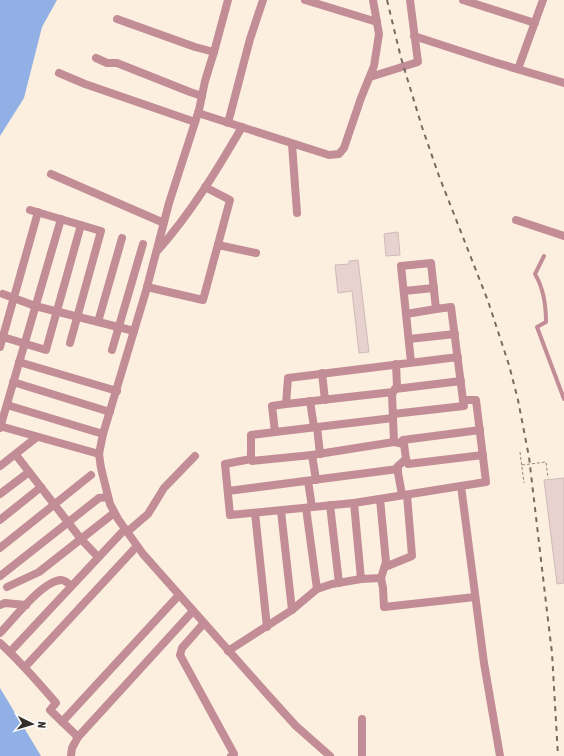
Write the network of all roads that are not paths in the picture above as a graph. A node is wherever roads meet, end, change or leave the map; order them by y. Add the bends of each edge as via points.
1 (228, 0) edge
2 (263, 0) edge
3 (305, 0) edge
4 (373, 0) edge
5 (410, 0) edge
6 (463, 0) edge
7 (543, 0) edge
8 (117, 19) dead end
9 (377, 22) junction
10 (535, 23) junction
11 (414, 36) junction
12 (214, 52) junction
13 (96, 58) dead end
14 (518, 69) junction
15 (59, 73) dead end
16 (370, 77) junction
17 (564, 83) edge
18 (202, 96) junction
19 (198, 113) junction
20 (195, 122) junction
21 (228, 122) junction
22 (242, 127) junction
23 (292, 144) junction
24 (51, 174) dead end
25 (206, 186) junction
26 (297, 213) dead end
27 (61, 219) junction
28 (516, 220) dead end
29 (164, 222) junction
30 (81, 225) junction
31 (564, 236) edge
32 (122, 238) dead end
33 (142, 244) dead end
34 (218, 245) junction
35 (156, 252) junction
36 (256, 254) dead end
37 (544, 256) dead end
38 (147, 287) junction
39 (434, 288) junction
40 (404, 291) junction
41 (3, 294) dead end
42 (14, 298) junction
43 (35, 306) junction
44 (436, 309) junction
45 (57, 312) junction
46 (406, 314) junction
47 (77, 317) junction
48 (98, 322) junction
49 (119, 327) junction
50 (134, 331) junction
51 (455, 334) junction
52 (3, 337) junction
53 (409, 339) junction
54 (24, 343) junction
55 (70, 343) dead end
56 (0, 347) edge
57 (112, 350) dead end
58 (458, 357) junction
59 (19, 362) junction
60 (411, 362) junction
61 (396, 364) junction
62 (322, 373) junction
63 (461, 381) junction
64 (13, 382) junction
65 (117, 391) junction
66 (394, 391) junction
67 (564, 399) edge
68 (325, 400) junction
69 (463, 400) junction
70 (310, 401) junction
71 (286, 404) junction
72 (7, 405) junction
73 (110, 412) junction
74 (393, 416) junction
75 (0, 427) edge
76 (315, 427) junction
77 (480, 430) junction
78 (275, 432) junction
79 (103, 434) junction
80 (37, 437) junction
81 (394, 442) junction
82 (404, 444) junction
83 (99, 454) junction
84 (316, 454) junction
85 (16, 455) junction
86 (483, 455) junction
87 (195, 456) dead end
88 (406, 458) junction
89 (251, 459) junction
90 (0, 466) edge
91 (398, 469) junction
92 (29, 472) junction
93 (91, 475) dead end
94 (312, 480) junction
95 (461, 486) junction
96 (41, 487) junction
97 (228, 491) junction
98 (0, 494) edge
99 (404, 495) junction
100 (108, 498) junction
101 (380, 499) junction
102 (354, 503) junction
103 (54, 505) junction
104 (330, 505) junction
105 (309, 508) junction
106 (281, 511) junction
107 (114, 513) junction
108 (255, 513) junction
109 (0, 520) edge
110 (68, 522) junction
111 (126, 530) junction
112 (81, 539) junction
113 (137, 546) junction
114 (0, 548) edge
115 (98, 557) junction
116 (385, 567) junction
117 (0, 576) edge
118 (361, 578) junction
119 (381, 578) junction
120 (339, 583) junction
121 (71, 586) junction
122 (7, 587) dead end
123 (317, 589) junction
124 (180, 595) junction
125 (476, 597) junction
126 (0, 605) edge
127 (26, 605) junction
128 (292, 610) junction
129 (193, 611) junction
130 (204, 623) junction
131 (267, 627) junction
132 (0, 633) edge
133 (0, 643) edge
134 (228, 651) junction
135 (10, 652) junction
136 (25, 666) junction
137 (362, 720) dead end
138 (62, 722) junction
139 (78, 737) junction
140 (71, 756) edge
141 (232, 756) edge
142 (330, 756) edge
143 (362, 756) edge
144 (500, 756) edge

1 - 12 street
2 - 21 street
3 - 9 street
4 - 9 street
5 - 11 street
6 - 10 street
7 - 10 street
8 - 12 street
9 - 16 street via 377,49
10 - 14 street
11 - 14 street
11 - 16 street via 418,62
12 - 18 street
13 - 18 street via 107,63 117,63
14 - 17 street
15 - 20 street
16 - 23 street via 341,153 329,155
18 - 19 street
19 - 20 street
19 - 21 street
20 - 29 street
21 - 22 street
22 - 23 street
22 - 25 street
23 - 26 street
24 - 29 street
25 - 34 street via 230,200
25 - 35 street
27 - 30 street
27 - 42 street via 34,211
27 - 43 street
28 - 31 street
29 - 35 street
30 - 45 street
30 - 47 street via 101,231
32 - 48 street
33 - 49 street
34 - 36 street
34 - 38 street via 203,300
35 - 38 street
37 - 67 lane via 535,274 545,301 546,322 537,327
38 - 50 street
39 - 40 street
39 - 40 street via 431,263 401,266
39 - 44 street
40 - 46 street
41 - 42 street
42 - 43 street
42 - 52 street
43 - 45 street
43 - 54 street
44 - 46 street
44 - 51 street via 451,307
45 - 47 street
45 - 54 street via 46,350
46 - 53 street
47 - 48 street
47 - 55 street
48 - 49 street
49 - 50 street
49 - 57 street
50 - 65 street
51 - 53 street
51 - 58 street
52 - 54 street
52 - 56 street
53 - 60 street
54 - 59 street
58 - 60 street
58 - 63 street
59 - 64 street
59 - 65 street
60 - 61 street
61 - 62 street
61 - 66 street via 397,386
62 - 68 street
62 - 71 street via 288,378
63 - 66 street
63 - 69 street
64 - 72 street
64 - 73 street
65 - 73 street
66 - 68 street
66 - 74 street
68 - 70 street
69 - 74 street via 464,406
69 - 77 street via 476,400
70 - 71 street
70 - 76 street
71 - 78 street via 272,406
72 - 75 street
72 - 79 street
73 - 79 street
74 - 76 street
74 - 81 street
75 - 80 street
76 - 78 street
76 - 84 street
77 - 82 street via 403,440
77 - 86 street
78 - 89 street via 251,435
79 - 83 street
80 - 83 street
80 - 85 street
81 - 82 street
81 - 84 street
82 - 88 street
83 - 100 street
84 - 89 street
84 - 94 street
85 - 90 street
85 - 92 street
86 - 88 street via 408,464
86 - 95 street via 486,482
87 - 111 street via 164,488 148,514
88 - 91 street
89 - 97 street via 225,464
91 - 94 street
91 - 99 street
92 - 96 street
92 - 98 street
93 - 103 street
94 - 97 street
94 - 105 street
95 - 99 street
95 - 125 street
96 - 103 street
96 - 109 street
97 - 108 street via 230,515
99 - 101 street
99 - 116 street via 412,556
100 - 107 street
100 - 110 street via 99,498
101 - 102 street
101 - 116 street
102 - 104 street
102 - 118 street
103 - 110 street
103 - 114 street
104 - 105 street
104 - 120 street
105 - 106 street
105 - 123 street
106 - 108 street
106 - 128 street
107 - 111 street
107 - 112 street
108 - 131 street
110 - 112 street
110 - 117 street
111 - 113 street
111 - 115 street
112 - 115 street
112 - 122 street via 39,572
113 - 124 street
113 - 136 street
115 - 121 street
116 - 119 street
118 - 119 street
118 - 120 street
119 - 125 street via 384,607
120 - 123 street
121 - 127 street via 63,580 55,582 42,588
121 - 135 street
123 - 128 street
124 - 129 street
124 - 138 street
125 - 144 street
126 - 127 street
127 - 132 street
128 - 131 street
129 - 130 street
129 - 139 street
130 - 134 street
130 - 141 street via 182,648 180,655 234,754
131 - 134 street
133 - 135 street
134 - 142 street via 296,726
135 - 136 street
136 - 138 street via 56,703 50,710
137 - 143 street
138 - 139 street
139 - 140 street

